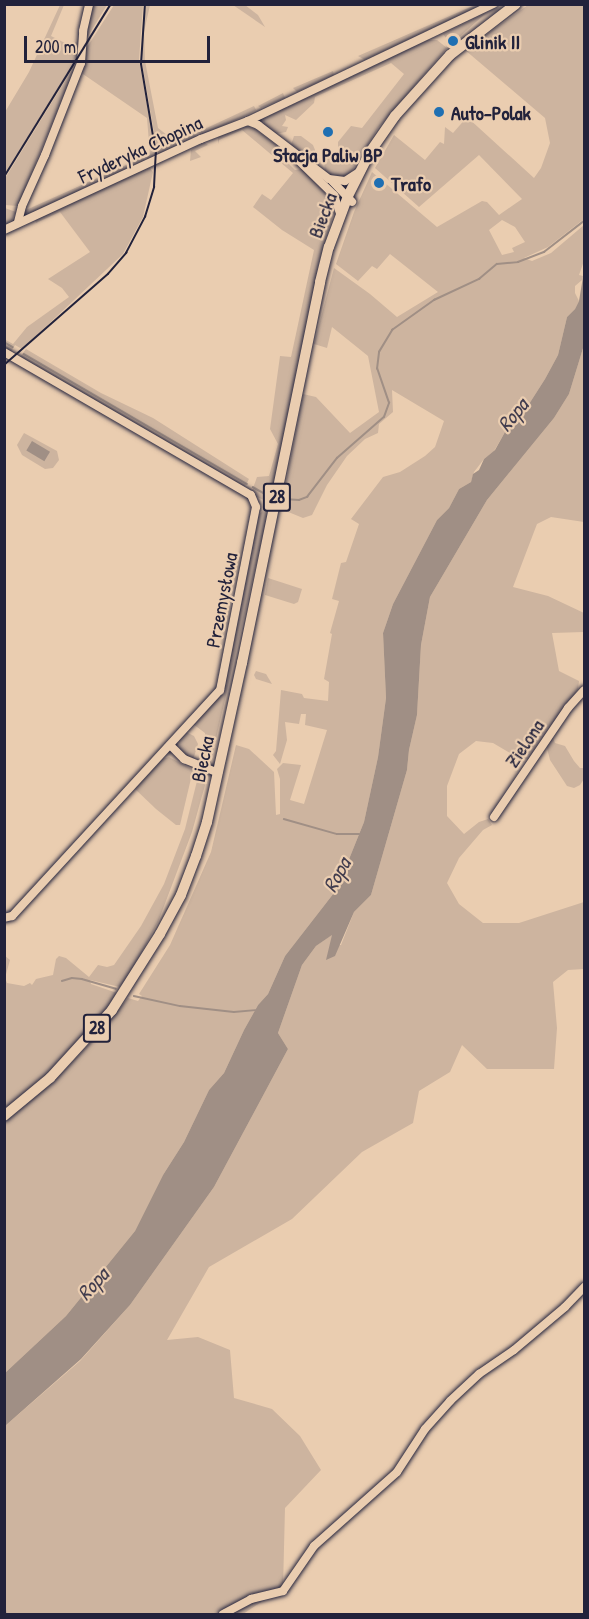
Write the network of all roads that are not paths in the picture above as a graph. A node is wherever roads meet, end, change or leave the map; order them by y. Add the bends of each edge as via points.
1 (89, 4) edge
2 (493, 4) edge
3 (516, 4) edge
4 (403, 108) junction
5 (248, 121) junction
6 (287, 148) junction
7 (360, 172) junction
8 (329, 179) junction
9 (334, 195) junction
10 (352, 197) junction
11 (340, 214) junction
12 (18, 222) junction
13 (4, 230) edge
14 (308, 349) junction
15 (4, 352) edge
16 (585, 690) edge
17 (170, 745) junction
18 (218, 773) junction
19 (494, 817) dead end
20 (8, 917) edge
21 (4, 1116) edge
22 (585, 1287) edge
23 (222, 1614) edge

1 - 12 street via 81,63
2 - 5 street, Fryderyka Chopina
3 - 4 main road, Biecka / 28 via 450,55
4 - 7 main road, Biecka / 28 via 385,129
4 - 10 main road, Biecka / 28
5 - 6 street
5 - 12 street, Fryderyka Chopina
6 - 8 street
6 - 9 street
7 - 8 street via 345,181
7 - 10 main road, Biecka / 28
8 - 10 street
9 - 10 street
9 - 11 street
10 - 11 main road, Biecka / 28
10 - 14 main road, Biecka / 28
11 - 14 main road, Biecka / 28 via 320,282
12 - 13 street, Fryderyka Chopina
14 - 18 main road, Biecka / 28
15 - 17 street, Przemysłowa via 251,495 256,507 220,690
16 - 19 street, Zielona via 568,708
17 - 18 street via 184,759
17 - 20 street, Przemysłowa
18 - 21 main road, Biecka / 28 via 193,865 146,960 89,1038 50,1078
22 - 23 street via 450,1401 397,1472 314,1546 283,1591 251,1599

